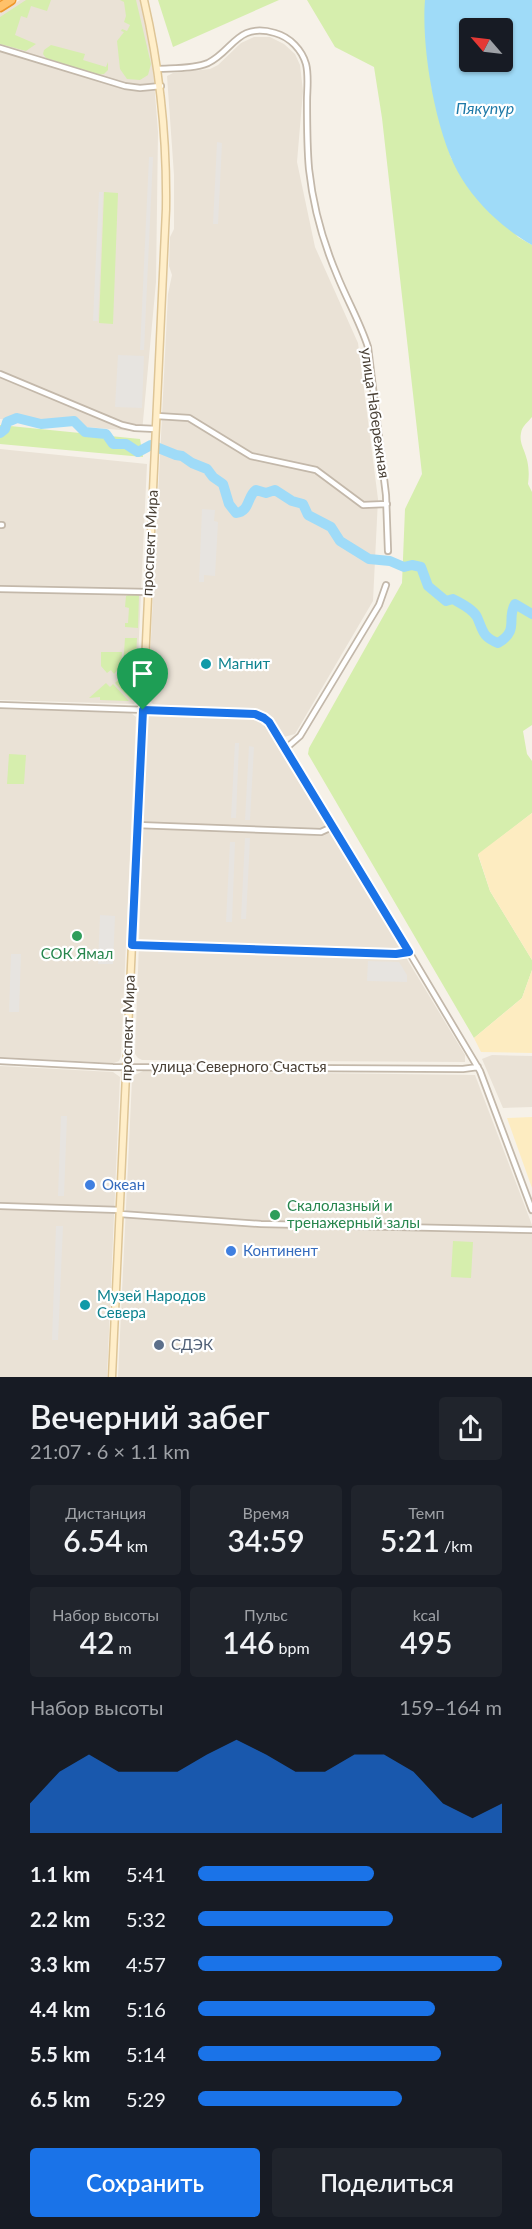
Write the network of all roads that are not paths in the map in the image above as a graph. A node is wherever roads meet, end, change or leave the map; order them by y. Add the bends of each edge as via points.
1 (11, 0) edge
2 (144, 0) edge
3 (0, 7) edge
4 (0, 48) edge
5 (158, 69) junction
6 (161, 86) junction
7 (0, 374) edge
8 (157, 416) junction
9 (156, 432) junction
10 (387, 504) junction
11 (388, 551) dead end
12 (386, 585) dead end
13 (0, 589) edge
14 (148, 592) junction
15 (0, 705) edge
16 (143, 710) junction
17 (285, 748) junction
18 (137, 825) junction
19 (334, 826) junction
20 (132, 945) junction
21 (409, 952) junction
22 (0, 1061) edge
23 (127, 1067) junction
24 (478, 1067) junction
25 (0, 1206) edge
26 (532, 1210) edge
27 (120, 1212) junction
28 (532, 1230) edge
29 (112, 1377) edge

1 - 3 highway
2 - 5 main road
4 - 6 street via 125,86
5 - 6 main road
5 - 10 street, улица Набережная via 207,63 240,36 256,31 283,35 296,45 304,59 314,205 330,258 368,347
6 - 8 main road via 166,199
7 - 9 street via 122,425
8 - 9 main road
8 - 10 street via 189,418 251,456 316,470 359,504
9 - 14 main road, проспект Мира
10 - 11 street, улица Набережная
12 - 17 street via 379,605 300,735
13 - 14 street
14 - 16 main road, проспект Мира
15 - 16 street
16 - 17 street via 260,715
16 - 18 main road, проспект Мира
17 - 19 street
18 - 19 street via 321,832
18 - 20 main road, проспект Мира
19 - 21 street
20 - 21 street
20 - 23 main road, проспект Мира
21 - 24 street
22 - 23 street, улица Северного Счастья
23 - 24 street, улица Северного Счастья
23 - 27 main road, проспект Мира
24 - 26 street
25 - 27 street
27 - 28 street via 261,1224
27 - 29 main road, проспект Мира

